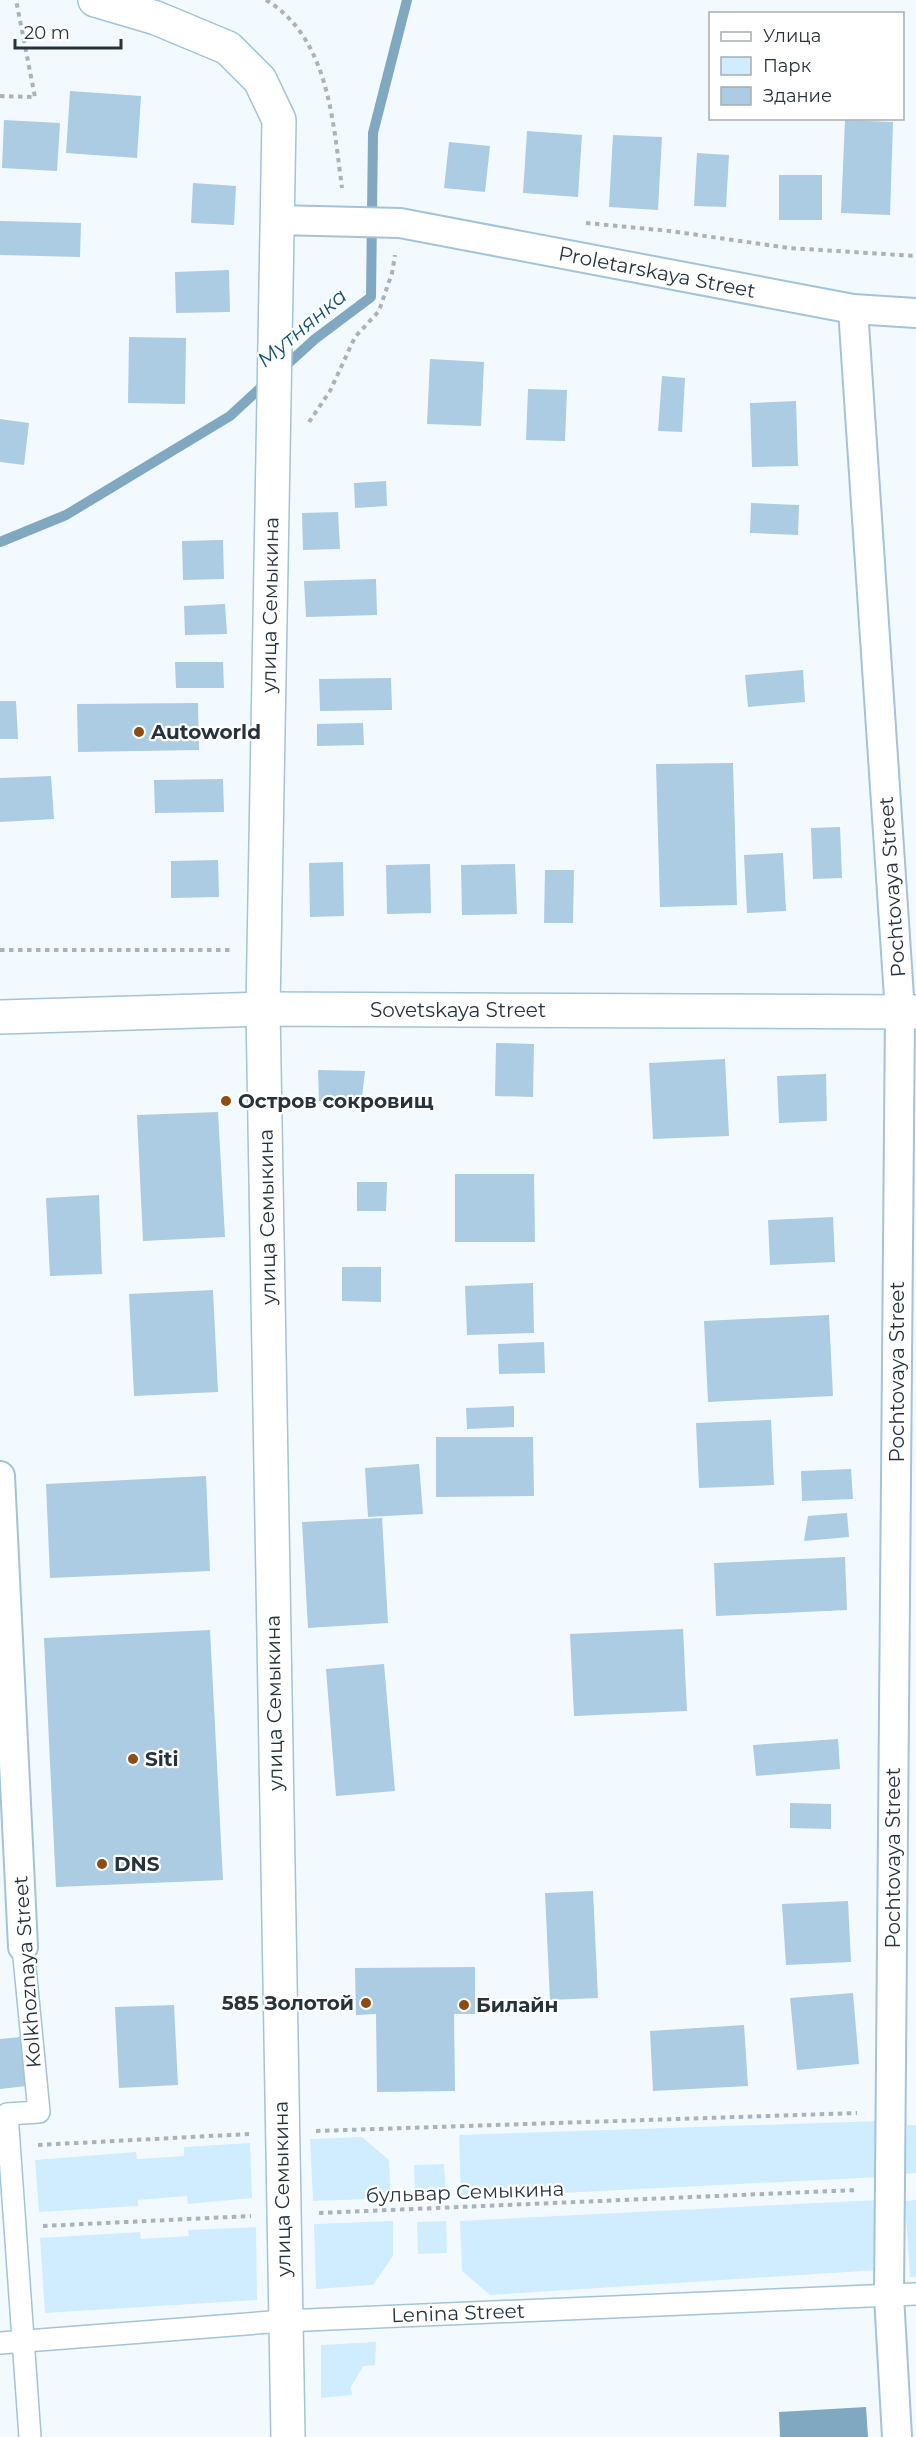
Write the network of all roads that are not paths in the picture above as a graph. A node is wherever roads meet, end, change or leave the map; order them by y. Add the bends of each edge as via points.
1 (95, 0) edge
2 (277, 220) junction
3 (853, 309) junction
4 (916, 313) edge
5 (263, 1010) junction
6 (908, 1012) edge
7 (0, 1017) edge
8 (0, 1476) edge
9 (23, 1947) joint
10 (903, 2295) edge
11 (284, 2320) junction
12 (25, 2340) junction
13 (0, 2343) edge
14 (30, 2437) edge
15 (288, 2437) edge
16 (897, 2437) edge

1 - 2 main road, улица Семыкина via 156,18 228,48 260,80 279,120
2 - 3 street, Proletarskaya Street via 396,224
2 - 5 main road, улица Семыкина
3 - 4 street, Proletarskaya Street
3 - 6 street, Pochtovaya Street
5 - 6 main road, Sovetskaya Street
5 - 7 main road, Sovetskaya Street
5 - 11 main road, улица Семыкина
6 - 10 street, Pochtovaya Street via 890,2188
8 - 9 street, Kolkhoznaya Street
9 - 12 street, Kolkhoznaya Street via 39,2112 7,2114
10 - 11 street, Lenina Street
10 - 16 street, Pochtovaya Street
11 - 12 street, Lenina Street
11 - 15 main road, улица Семыкина
12 - 13 street, Lenina Street
12 - 14 street, Kolkhoznaya Street

